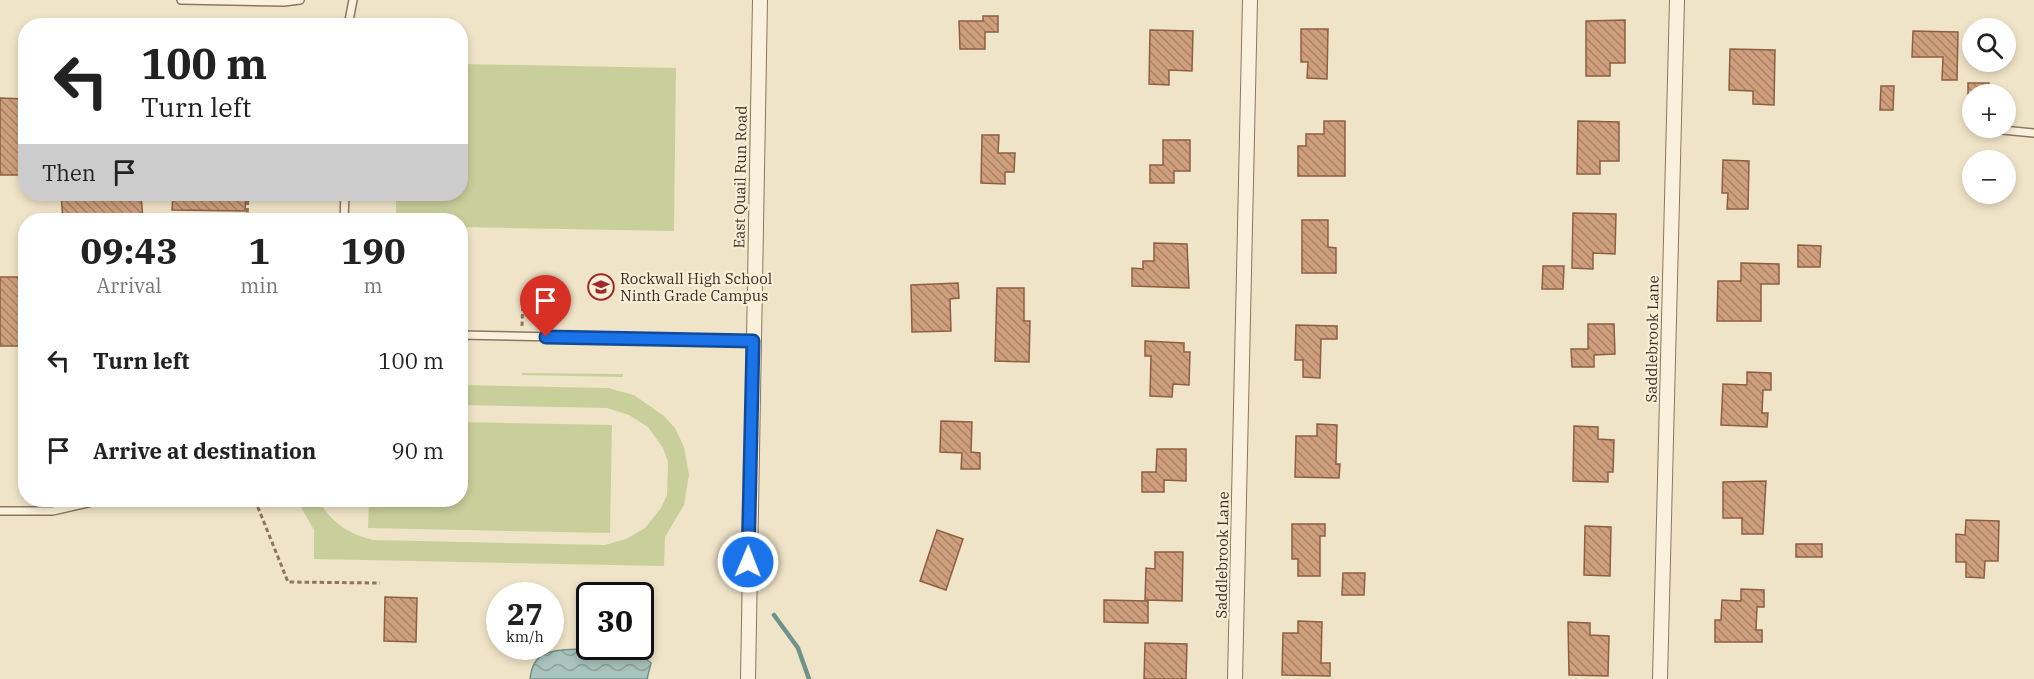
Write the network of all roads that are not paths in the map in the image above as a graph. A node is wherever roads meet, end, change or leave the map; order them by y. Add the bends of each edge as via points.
1 (181, 0) edge
2 (300, 0) edge
3 (352, 0) edge
4 (760, 0) edge
5 (1250, 0) edge
6 (1677, 0) edge
7 (349, 18) edge
8 (2016, 131) edge
9 (2034, 133) edge
10 (468, 335) edge
11 (753, 341) junction
12 (70, 507) edge
13 (0, 511) edge
14 (748, 679) edge
15 (1235, 679) edge
16 (1660, 679) edge

1 - 2 lane
3 - 7 lane
4 - 11 street, East Quail Run Road
5 - 15 street, Saddlebrook Lane
6 - 16 street, Saddlebrook Lane
8 - 9 lane
10 - 11 lane
11 - 14 street, East Quail Run Road
12 - 13 lane via 53,511

